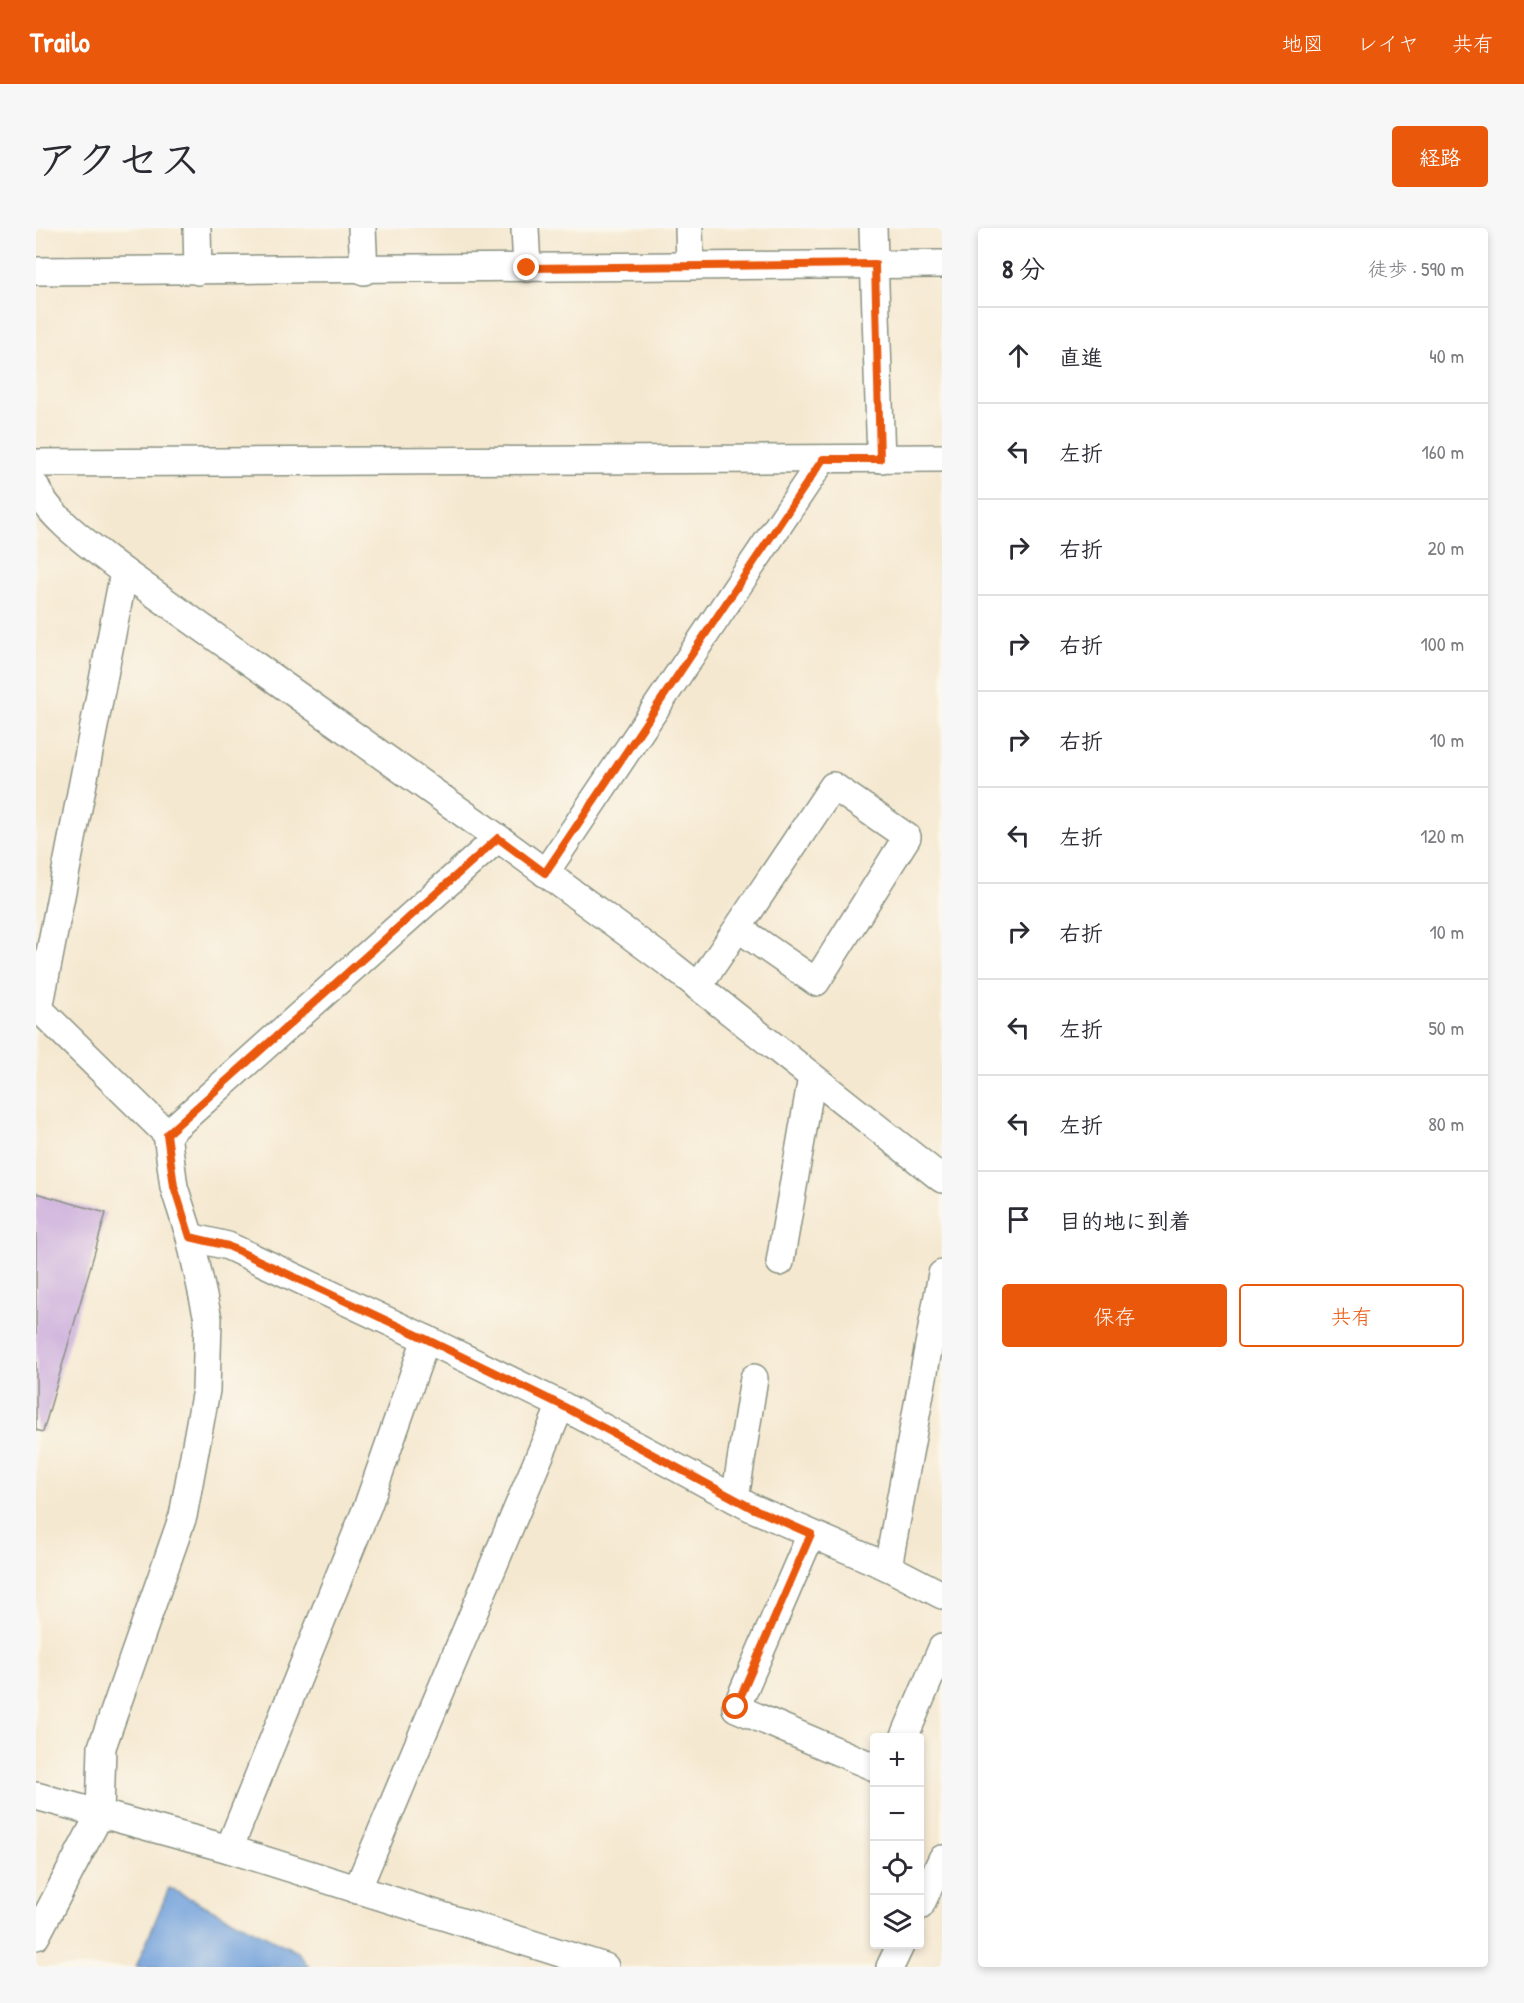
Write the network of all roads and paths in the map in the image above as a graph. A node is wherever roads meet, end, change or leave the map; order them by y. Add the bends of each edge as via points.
1 (197, 228) edge
2 (362, 228) edge
3 (525, 228) edge
4 (689, 228) edge
5 (873, 228) edge
6 (875, 264) junction
7 (942, 264) edge
8 (690, 265) junction
9 (527, 268) junction
10 (364, 270) junction
11 (198, 271) junction
12 (36, 272) edge
13 (942, 458) edge
14 (823, 459) junction
15 (880, 459) junction
16 (36, 463) edge
17 (36, 487) edge
18 (124, 572) junction
19 (498, 838) junction
20 (545, 873) junction
21 (738, 928) junction
22 (698, 987) junction
23 (37, 1008) edge
24 (812, 1077) junction
25 (167, 1134) junction
26 (942, 1179) edge
27 (190, 1237) junction
28 (780, 1262) dead end
29 (942, 1274) edge
30 (426, 1339) junction
31 (754, 1378) dead end
32 (561, 1405) junction
33 (735, 1499) junction
34 (811, 1534) junction
35 (888, 1567) junction
36 (942, 1595) edge
37 (942, 1648) edge
38 (906, 1733) edge
39 (870, 1765) edge
40 (36, 1796) edge
41 (100, 1814) junction
42 (229, 1849) junction
43 (942, 1860) edge
44 (357, 1890) junction
45 (924, 1898) edge
46 (36, 1936) edge
47 (899, 1949) edge
48 (605, 1967) edge
49 (890, 1967) edge

1 - 11 street
2 - 10 street
3 - 9 street
4 - 8 street
5 - 6 street
6 - 7 street
6 - 8 street
6 - 15 street
8 - 9 street
9 - 10 street
10 - 11 street
11 - 12 street
13 - 15 street
14 - 15 street
14 - 16 street
14 - 20 street
17 - 18 street via 40,498
18 - 19 street
18 - 23 street
19 - 20 street
19 - 25 street
20 - 22 street
21 - 21 street via 833,786 907,837 816,982
21 - 22 street
22 - 24 street
23 - 25 street
24 - 26 street
24 - 28 street
25 - 27 street via 174,1186
27 - 30 street via 228,1246
27 - 41 street via 208,1319 206,1390 183,1516 102,1747
29 - 35 street
30 - 32 street
30 - 42 street via 368,1505
31 - 33 street
32 - 33 street
32 - 44 street
33 - 34 street
34 - 35 street
34 - 39 street via 736,1707
35 - 36 street
37 - 38 street
40 - 41 street
41 - 42 street
41 - 46 street
42 - 44 street
43 - 45 street
44 - 48 street
47 - 49 street

